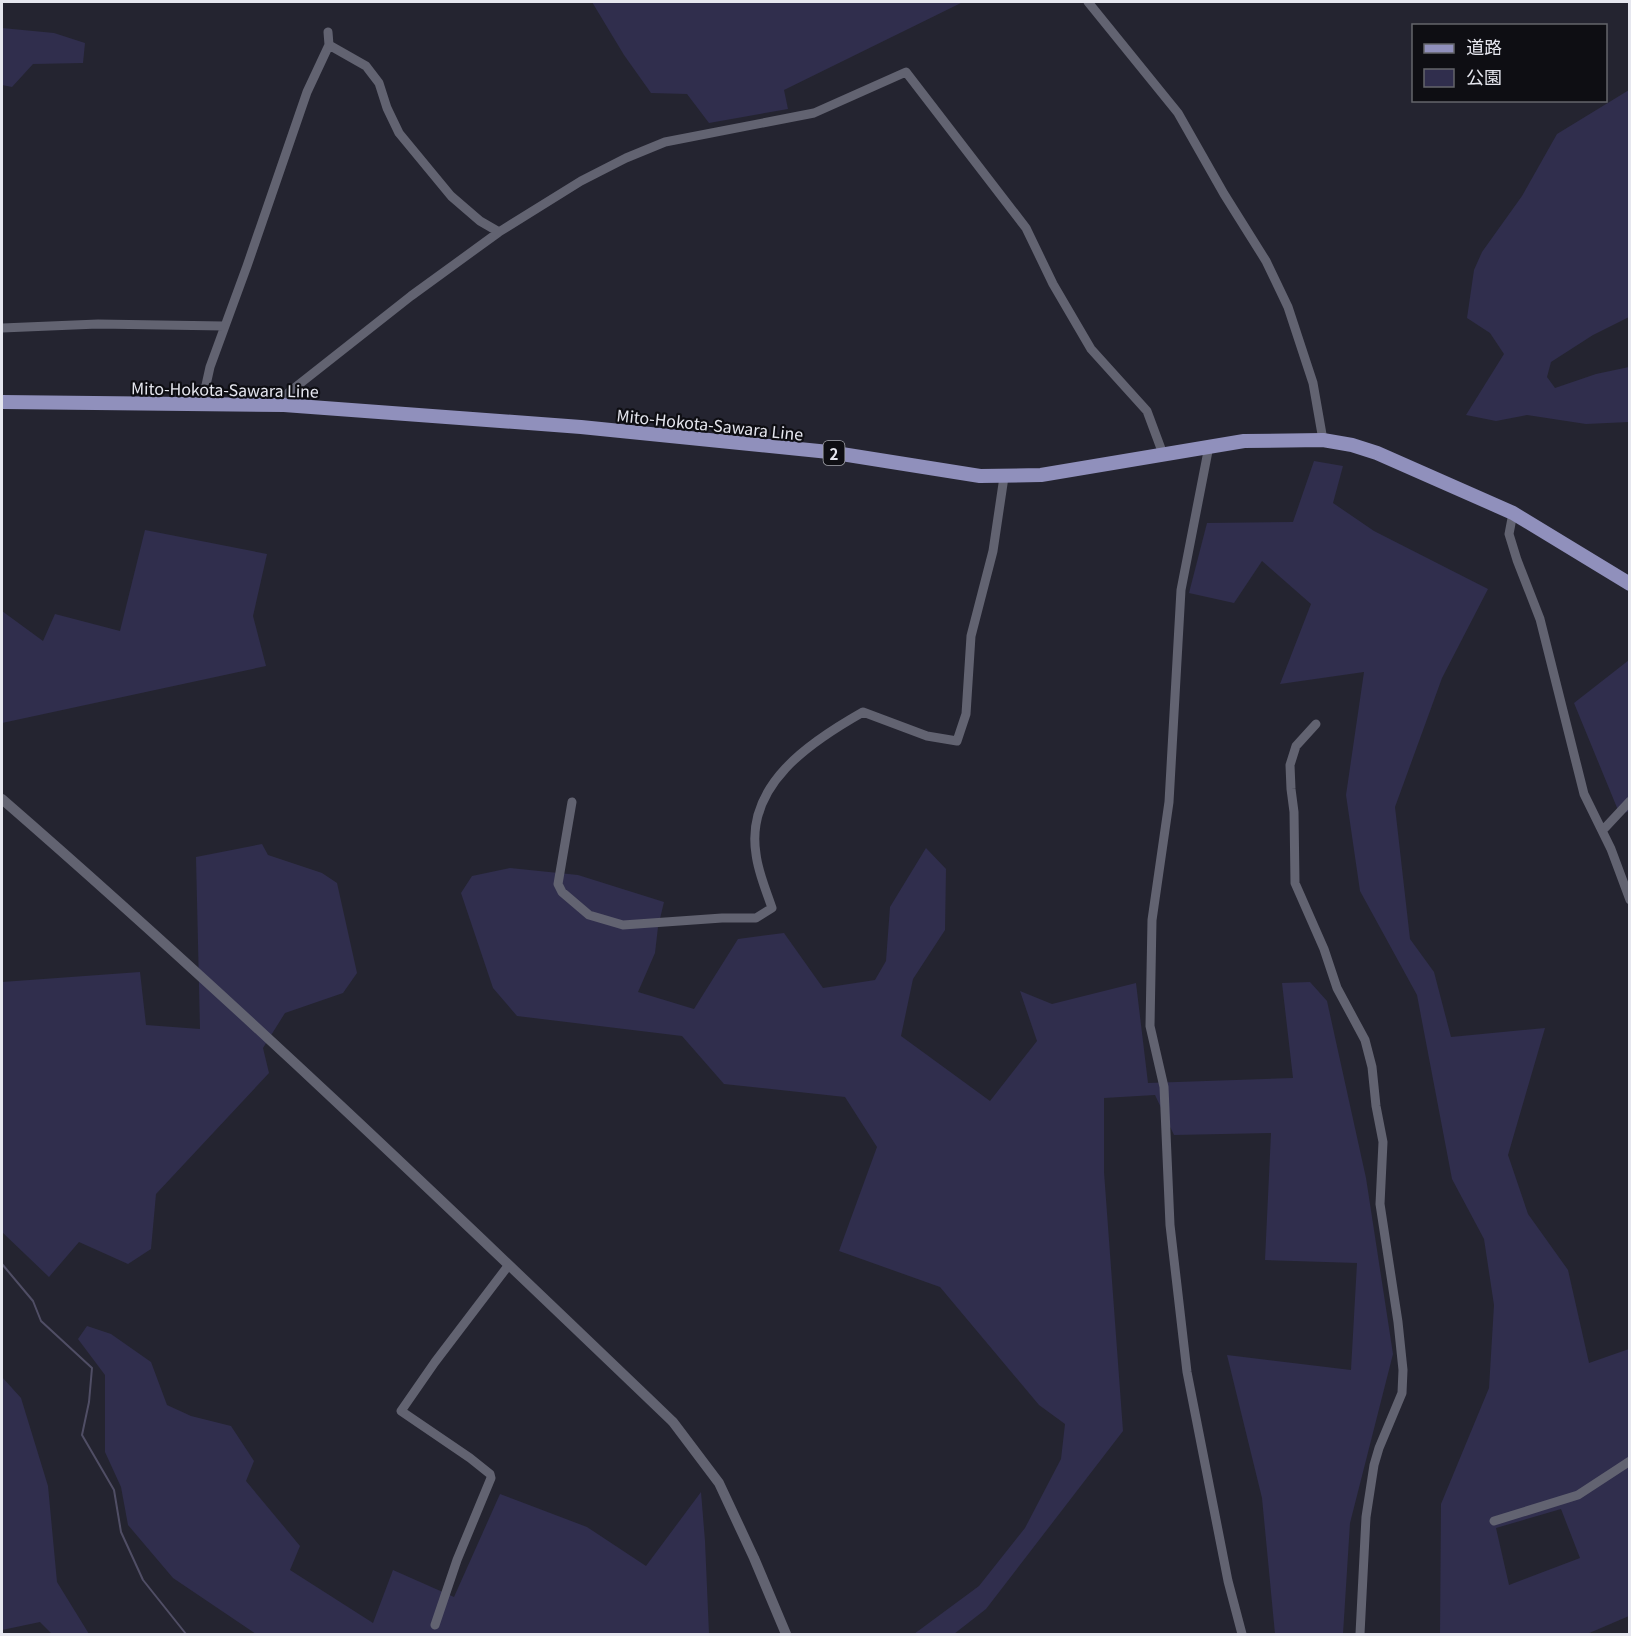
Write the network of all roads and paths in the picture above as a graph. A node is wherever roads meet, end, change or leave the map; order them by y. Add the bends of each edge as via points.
1 (1088, 2) edge
2 (328, 32) dead end
3 (330, 45) junction
4 (500, 232) junction
5 (224, 326) junction
6 (2, 328) edge
7 (2, 402) edge
8 (202, 403) junction
9 (284, 405) junction
10 (1323, 440) junction
11 (1209, 446) junction
12 (1162, 454) junction
13 (1004, 477) junction
14 (1513, 513) junction
15 (1629, 584) edge
16 (1316, 724) dead end
17 (2, 799) edge
18 (1629, 801) edge
19 (572, 802) dead end
20 (1603, 830) junction
21 (1629, 900) edge
22 (508, 1266) junction
23 (1629, 1461) edge
24 (1494, 1521) dead end
25 (435, 1625) dead end
26 (786, 1635) edge
27 (1242, 1635) edge
28 (1360, 1635) edge

1 - 10 street via 1178,113 1266,261 1288,307 1312,383
2 - 3 street
3 - 4 street via 366,66 379,83 399,133 451,196
3 - 5 street via 307,92
4 - 9 street via 288,393
4 - 12 street via 581,181 665,142 814,112 906,72 1026,228 1091,349 1147,411
5 - 6 street via 98,324
5 - 8 street
7 - 8 main road, Mito-Hokota-Sawara Line / 2
8 - 9 main road, Mito-Hokota-Sawara Line / 2
9 - 13 main road, Mito-Hokota-Sawara Line / 2 via 829,452
10 - 11 main road, Mito-Hokota-Sawara Line / 2 via 1244,441
10 - 14 main road, Mito-Hokota-Sawara Line / 2 via 1377,453
11 - 12 main road, Mito-Hokota-Sawara Line / 2
11 - 27 street via 1181,590 1169,802 1152,920 1150,1026 1164,1087 1170,1225 1187,1372
12 - 13 main road, Mito-Hokota-Sawara Line / 2 via 1041,475
13 - 19 street via 993,551 971,636 966,714 957,741 927,736 863,712 817,739 784,768 771,784 756,818 756,854 772,908 756,918 623,925 589,915 558,884
14 - 15 main road, Mito-Hokota-Sawara Line / 2
14 - 20 street via 1509,534 1540,619 1584,794
16 - 28 street via 1296,746 1290,765 1294,883 1324,949 1336,988 1365,1040 1372,1067 1383,1142 1380,1204 1403,1370 1402,1392 1374,1465 1366,1517
17 - 22 street via 110,893
18 - 20 street
20 - 21 street
22 - 25 street via 401,1411 470,1458 491,1478
22 - 26 street via 673,1422 691,1444 725,1495
23 - 24 street via 1578,1495

